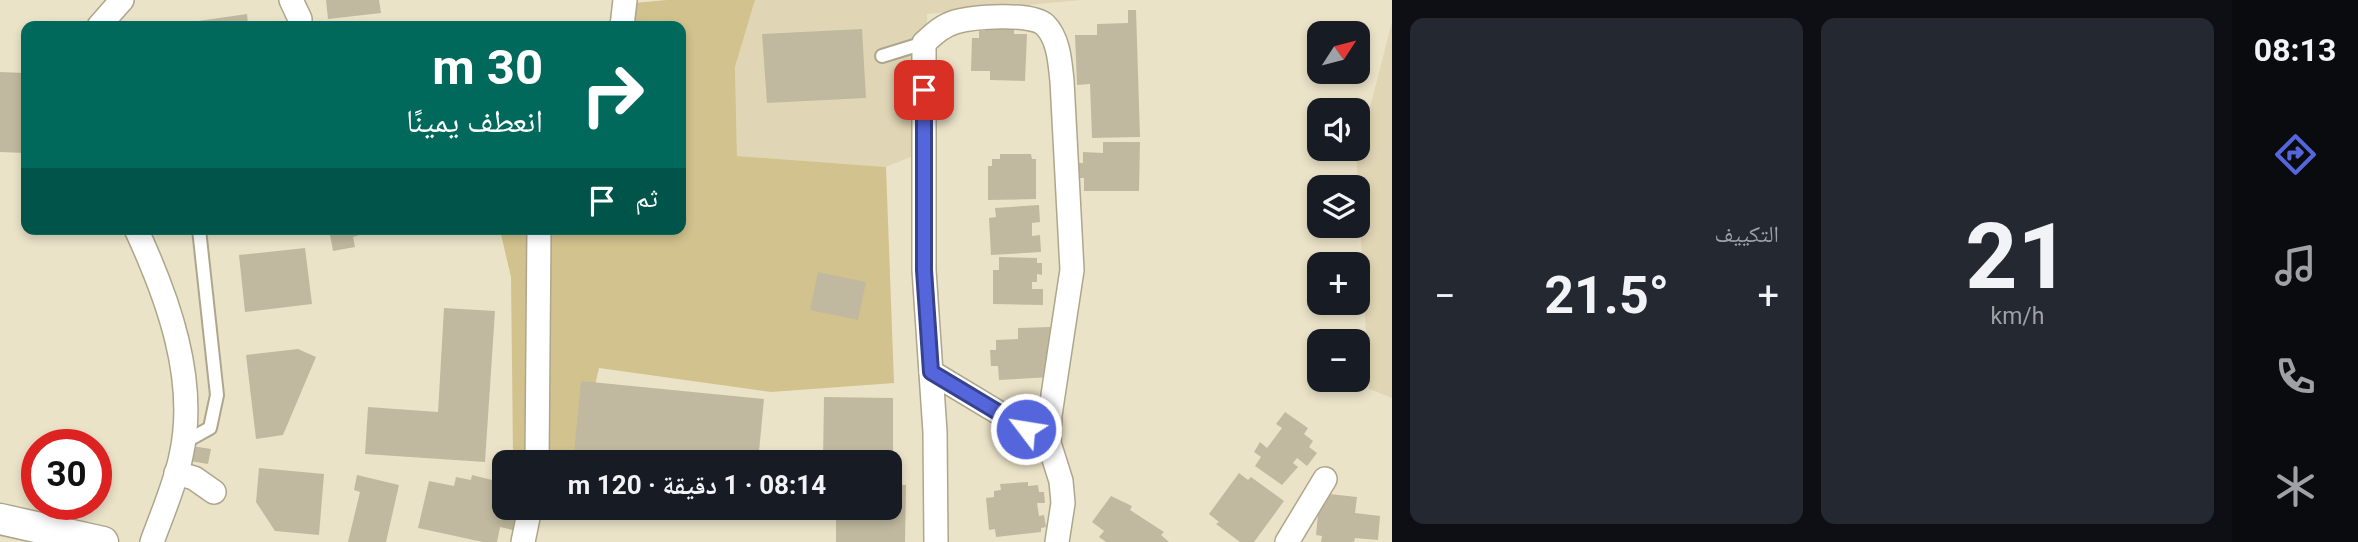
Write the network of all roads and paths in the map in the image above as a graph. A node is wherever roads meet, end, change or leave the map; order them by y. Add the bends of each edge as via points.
1 (122, 0) edge
2 (625, 0) edge
3 (103, 21) edge
4 (623, 21) edge
5 (924, 43) junction
6 (882, 56) dead end
7 (139, 235) edge
8 (201, 235) edge
9 (539, 235) edge
10 (931, 372) junction
11 (183, 443) junction
12 (1049, 443) junction
13 (537, 450) edge
14 (176, 473) junction
15 (1325, 479) dead end
16 (214, 492) dead end
17 (0, 519) edge
18 (528, 520) edge
19 (103, 542) edge
20 (152, 542) edge
21 (523, 542) edge
22 (936, 542) edge
23 (1057, 542) edge
24 (1287, 542) edge

1 - 3 street
2 - 4 street
5 - 6 lane
5 - 10 street via 924,270
5 - 12 street via 940,28 964,20 1028,17 1045,25 1058,52 1072,270
7 - 11 street via 180,355 187,419
8 - 11 lane via 217,395 209,428
9 - 13 street
10 - 12 street
10 - 22 street
11 - 14 street
12 - 23 street via 1063,503
14 - 16 street via 194,478
14 - 20 street
15 - 24 street
17 - 19 street
18 - 21 street

